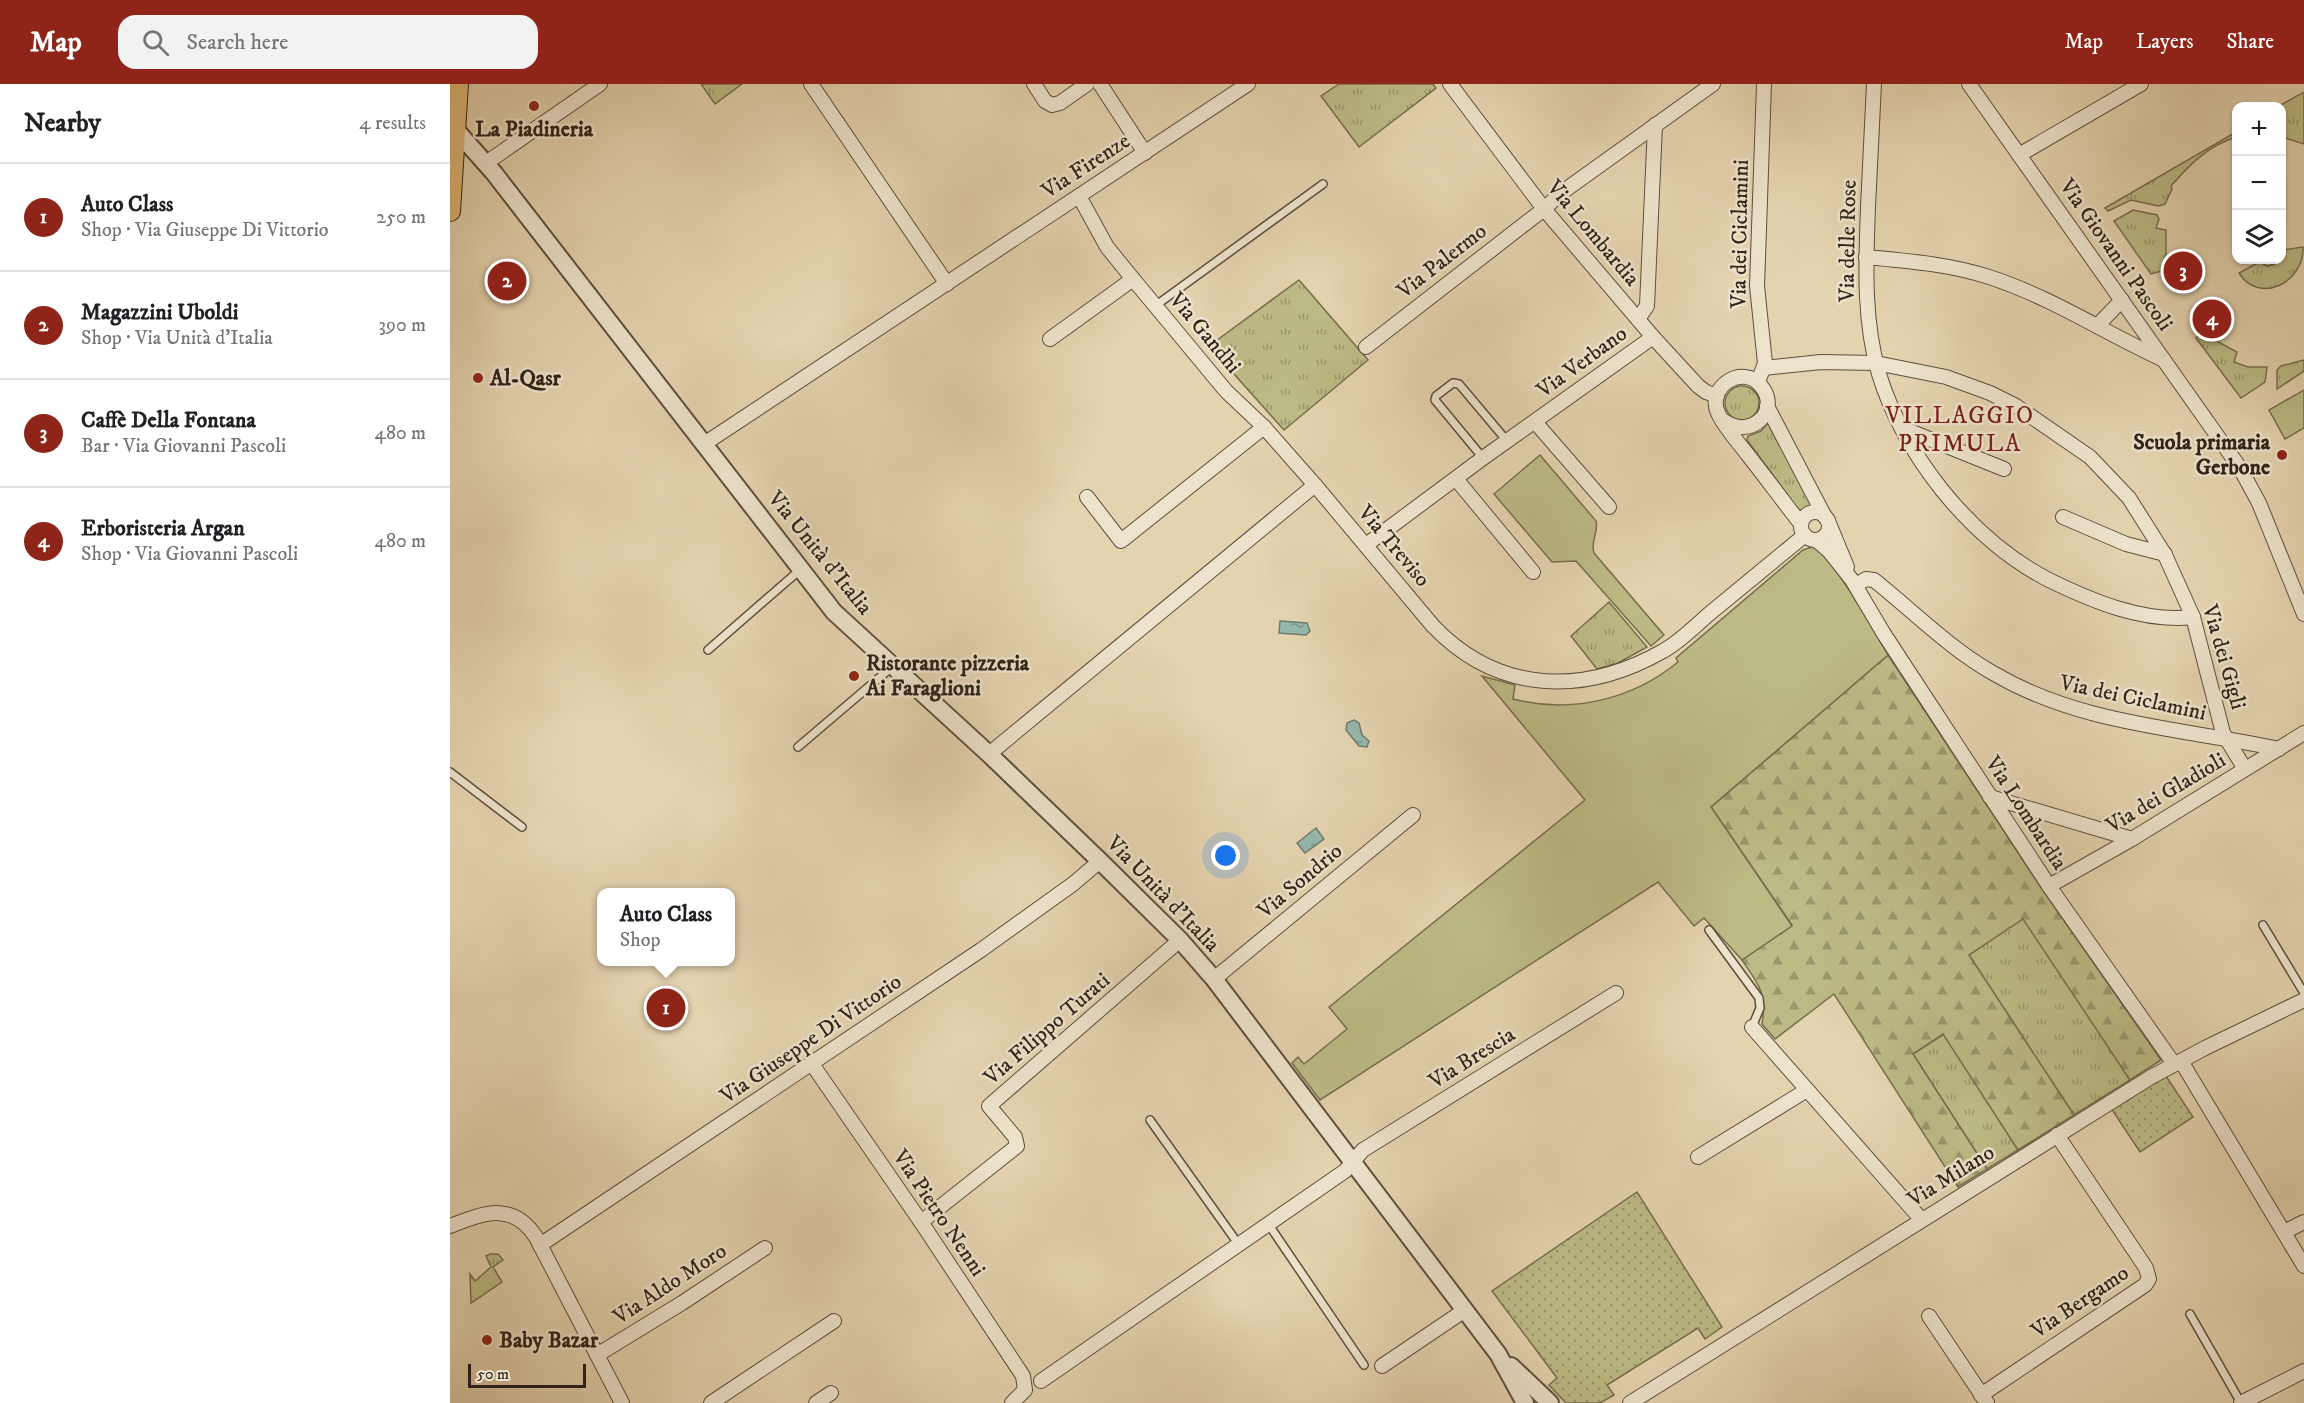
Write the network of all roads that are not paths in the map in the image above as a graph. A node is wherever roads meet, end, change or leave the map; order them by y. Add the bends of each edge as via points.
1 (458, 84) edge
2 (600, 84) edge
3 (811, 84) edge
4 (1034, 84) edge
5 (1087, 84) edge
6 (1100, 84) edge
7 (1248, 84) edge
8 (1450, 84) edge
9 (1713, 84) edge
10 (1764, 84) edge
11 (1874, 84) edge
12 (1969, 84) edge
13 (2141, 84) edge
14 (452, 125) edge
15 (1655, 125) junction
16 (1145, 153) junction
17 (2019, 155) junction
18 (486, 164) junction
19 (1323, 184) dead end
20 (450, 190) edge
21 (1079, 196) junction
22 (1544, 209) junction
23 (450, 211) edge
24 (1866, 257) junction
25 (1132, 279) junction
26 (947, 284) junction
27 (2122, 300) junction
28 (1155, 306) junction
29 (1638, 319) junction
30 (2097, 326) junction
31 (1653, 337) junction
32 (1050, 339) dead end
33 (1366, 347) dead end
34 (2165, 361) junction
35 (1876, 363) junction
36 (1764, 368) junction
37 (1758, 382) junction
38 (1717, 396) junction
39 (1767, 406) junction
40 (1724, 421) junction
41 (1534, 422) junction
42 (1264, 427) junction
43 (1902, 428) junction
44 (1507, 441) junction
45 (704, 444) junction
46 (1483, 458) junction
47 (2004, 469) dead end
48 (1456, 479) junction
49 (1315, 485) junction
50 (1087, 497) dead end
51 (1609, 507) dead end
52 (2063, 517) dead end
53 (1826, 519) junction
54 (1808, 533) junction
55 (1366, 545) junction
56 (2164, 554) junction
57 (801, 569) junction
58 (1533, 572) dead end
59 (1854, 583) junction
60 (2304, 614) edge
61 (2193, 617) junction
62 (708, 650) dead end
63 (892, 666) junction
64 (2304, 733) edge
65 (2226, 738) junction
66 (798, 747) dead end
67 (2279, 749) junction
68 (989, 754) junction
69 (2245, 769) junction
70 (450, 772) edge
71 (1990, 796) junction
72 (1413, 815) dead end
73 (522, 827) dead end
74 (2132, 838) junction
75 (1100, 861) junction
76 (2049, 886) junction
77 (2262, 925) dead end
78 (1709, 930) dead end
79 (1180, 940) junction
80 (1214, 979) junction
81 (1616, 993) dead end
82 (2304, 993) edge
83 (2304, 1000) edge
84 (1752, 1027) joint
85 (2177, 1062) junction
86 (812, 1064) junction
87 (1807, 1090) junction
88 (1150, 1120) dead end
89 (2057, 1135) junction
90 (1698, 1157) dead end
91 (1352, 1162) junction
92 (1921, 1219) junction
93 (921, 1222) junction
94 (2304, 1222) edge
95 (1269, 1225) junction
96 (450, 1226) edge
97 (2284, 1232) junction
98 (540, 1245) junction
99 (1239, 1246) junction
100 (765, 1248) dead end
101 (2304, 1266) edge
102 (1465, 1310) junction
103 (2190, 1314) dead end
104 (1929, 1316) dead end
105 (834, 1321) dead end
106 (1498, 1354) junction
107 (597, 1355) junction
108 (1364, 1365) dead end
109 (1382, 1366) dead end
110 (2304, 1371) edge
111 (1041, 1381) dead end
112 (831, 1393) dead end
113 (1984, 1399) edge
114 (622, 1403) edge
115 (711, 1403) edge
116 (816, 1403) edge
117 (1012, 1403) edge
118 (1525, 1403) edge
119 (1550, 1403) edge
120 (1630, 1403) edge
121 (2241, 1403) edge

1 - 14 main road
2 - 18 street
3 - 26 street
4 - 5 street via 1052,105
6 - 16 street
7 - 16 street, Via Firenze
8 - 22 street, Via Lombardia
9 - 15 street, Via Palermo
10 - 36 street, Via dei Ciclamini via 1757,286
11 - 24 street, Via delle Rose
12 - 17 street, Via Giovanni Pascoli
13 - 17 street
14 - 18 street, Via Unità d'Italia
14 - 20 main road
15 - 22 street, Via Palermo
15 - 29 street via 1647,306
16 - 21 street, Via Firenze
17 - 27 street, Via Giovanni Pascoli
18 - 45 street, Via Unità d'Italia
19 - 28 lane
20 - 23 main road
21 - 25 street, Via Gandhi via 1107,247
21 - 26 street, Via Firenze
22 - 29 street, Via Lombardia
22 - 33 street, Via Palermo
24 - 30 street via 1932,263 1990,277
24 - 35 street, Via delle Rose via 1867,301
25 - 28 street, Via Gandhi
25 - 32 street
26 - 45 street, Via Firenze
27 - 30 street
27 - 34 street, Via Giovanni Pascoli
28 - 42 street, Via Gandhi via 1226,391
29 - 31 street, Via Lombardia
30 - 34 street
31 - 38 street, Via Lombardia via 1698,386
31 - 41 street, Via Verbano
34 - 60 street, Via Giovanni Pascoli via 2252,489
35 - 36 street, Via dei Gigli via 1821,362
35 - 43 street, Via delle Rose
35 - 56 street, Via dei Gigli via 1990,393 2035,418 2107,473 2139,513
36 - 37 street, Via dei Ciclamini
37 - 38 street via 1736,377 1723,385
37 - 39 street, Via Lombardia via 1766,394
38 - 40 street, Via Lombardia via 1716,407
39 - 40 street via 1764,416 1753,426 1738,428
39 - 53 street, Via Lombardia
40 - 54 street, Via Lombardia
41 - 44 street, Via Verbano
41 - 51 street, Via Verbano
42 - 49 street, Via Gandhi
42 - 50 street via 1121,541
43 - 47 street
43 - 61 street, Via delle Rose via 1957,507 1989,540 2019,563 2057,584 2133,612 2163,618
44 - 46 street, Via Verbano
44 - 46 lane via 1459,384 1453,383 1435,400
45 - 57 street, Via Unità d'Italia
46 - 48 street, Via Verbano
48 - 55 street, Via Verbano
48 - 58 street
49 - 55 street, Via Treviso
49 - 68 street
52 - 56 street via 2126,544
53 - 54 street via 1827,533
53 - 54 street via 1818,513 1809,514 1803,519
53 - 59 street, Via Lombardia
54 - 55 street, Via Treviso via 1665,650 1620,671 1579,682 1551,682 1485,666 1433,626
54 - 59 street, Via Lombardia via 1829,551
56 - 61 street, Via dei Gigli
57 - 62 lane
57 - 63 street, Via Unità d'Italia via 841,620
59 - 65 street, Via dei Ciclamini via 1874,579 1982,667 2053,703 2142,726
59 - 71 street, Via Lombardia
61 - 65 street, Via dei Gigli
63 - 66 lane
63 - 68 street, Via Unità d'Italia
64 - 67 street, Via dei Gladioli
65 - 67 street
65 - 69 street, Via dei Gigli
67 - 69 street, Via dei Gladioli
68 - 75 street, Via Unità d'Italia
69 - 74 street, Via dei Gladioli
70 - 73 lane
71 - 74 street
71 - 76 street, Via Lombardia
72 - 80 street, Via Sondrio
74 - 76 street, Via dei Gladioli
75 - 79 street, Via Unità d'Italia
75 - 86 street, Via Giuseppe Di Vittorio via 1022,921
76 - 85 street, Via Lombardia
77 - 82 lane
78 - 84 lane via 1759,998 1760,1008
79 - 80 street, Via Unità d'Italia
79 - 93 street, Via Filippo Turati via 989,1106 1016,1137 1017,1146
80 - 91 street, Via Unità d'Italia
81 - 91 street, Via Brescia via 1363,1150
83 - 85 street, Via Milano
84 - 87 street
85 - 89 street, Via Milano
85 - 97 street, Via Lombardia
86 - 93 street, Via Pietro Nenni
86 - 98 street, Via Giuseppe Di Vittorio
87 - 90 street
87 - 92 street
88 - 99 lane
89 - 92 street, Via Milano
89 - 113 street, Via Bergamo via 2146,1268 2149,1279
91 - 95 street
91 - 102 street, Via Unità d'Italia
92 - 120 street, Via Milano
93 - 117 street, Via Pietro Nenni via 1023,1376 1026,1387
94 - 97 street
95 - 99 street
95 - 108 lane
96 - 98 street via 484,1214 502,1213 525,1224
97 - 101 street, Via Lombardia
98 - 107 street
99 - 111 street
100 - 107 street, Via Aldo Moro
102 - 106 street, Via Unità d'Italia
102 - 109 street
103 - 121 lane
104 - 113 street
105 - 115 street
106 - 118 street, Via Unità d'Italia
106 - 119 street, Via Unità d'Italia
107 - 114 street
110 - 121 street
112 - 116 street

